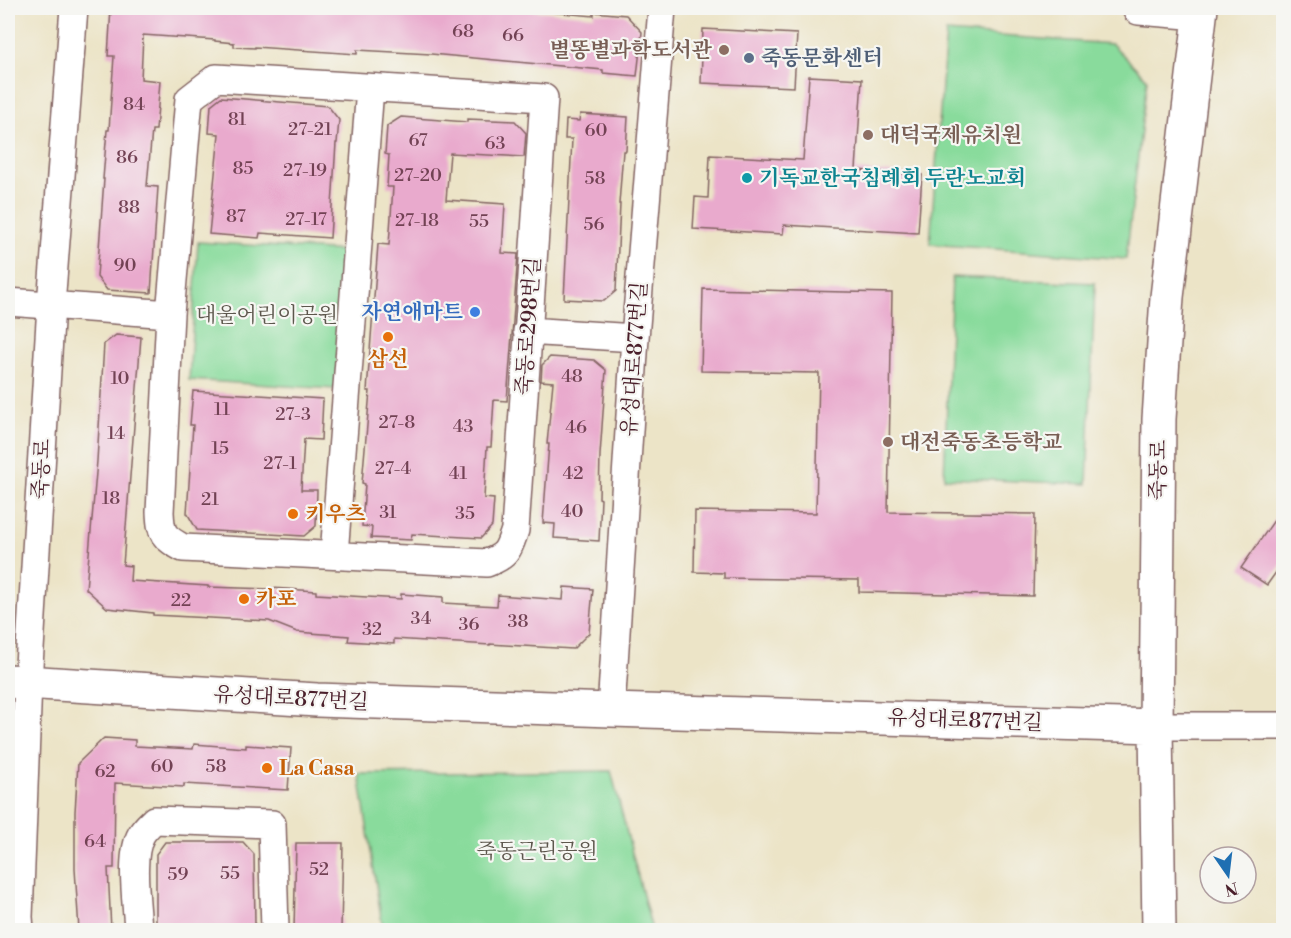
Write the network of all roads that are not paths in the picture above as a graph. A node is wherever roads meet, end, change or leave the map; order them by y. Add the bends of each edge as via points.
1 (74, 8) edge
2 (662, 8) edge
3 (1139, 8) edge
4 (1201, 10) edge
5 (370, 88) junction
6 (8, 302) edge
7 (51, 305) junction
8 (171, 314) junction
9 (527, 331) junction
10 (635, 338) junction
11 (334, 555) junction
12 (18, 682) edge
13 (610, 711) junction
14 (1156, 726) junction
15 (1284, 726) edge
16 (20, 930) edge
17 (138, 930) edge
18 (275, 930) edge
19 (1159, 930) edge

1 - 7 street, 죽동로
2 - 10 street, 유성대로877번길
3 - 4 street, 죽동로
4 - 14 street, 죽동로 via 1167,297 1159,419
5 - 8 street, 죽동로298번길 via 216,78 189,99
5 - 9 street, 죽동로298번길 via 544,98
5 - 11 street
6 - 7 street
7 - 8 street
7 - 12 street, 죽동로
8 - 11 street, 죽동로298번길 via 161,530 183,548
9 - 10 street
9 - 11 street, 죽동로298번길 via 514,530 508,550 487,563
10 - 13 street, 유성대로877번길
12 - 13 street, 유성대로877번길 via 317,700
12 - 16 street, 죽동로
13 - 14 street, 유성대로877번길
14 - 15 street, 유성대로877번길
14 - 19 street, 죽동로
17 - 18 street via 135,854 141,835 154,820 272,824

